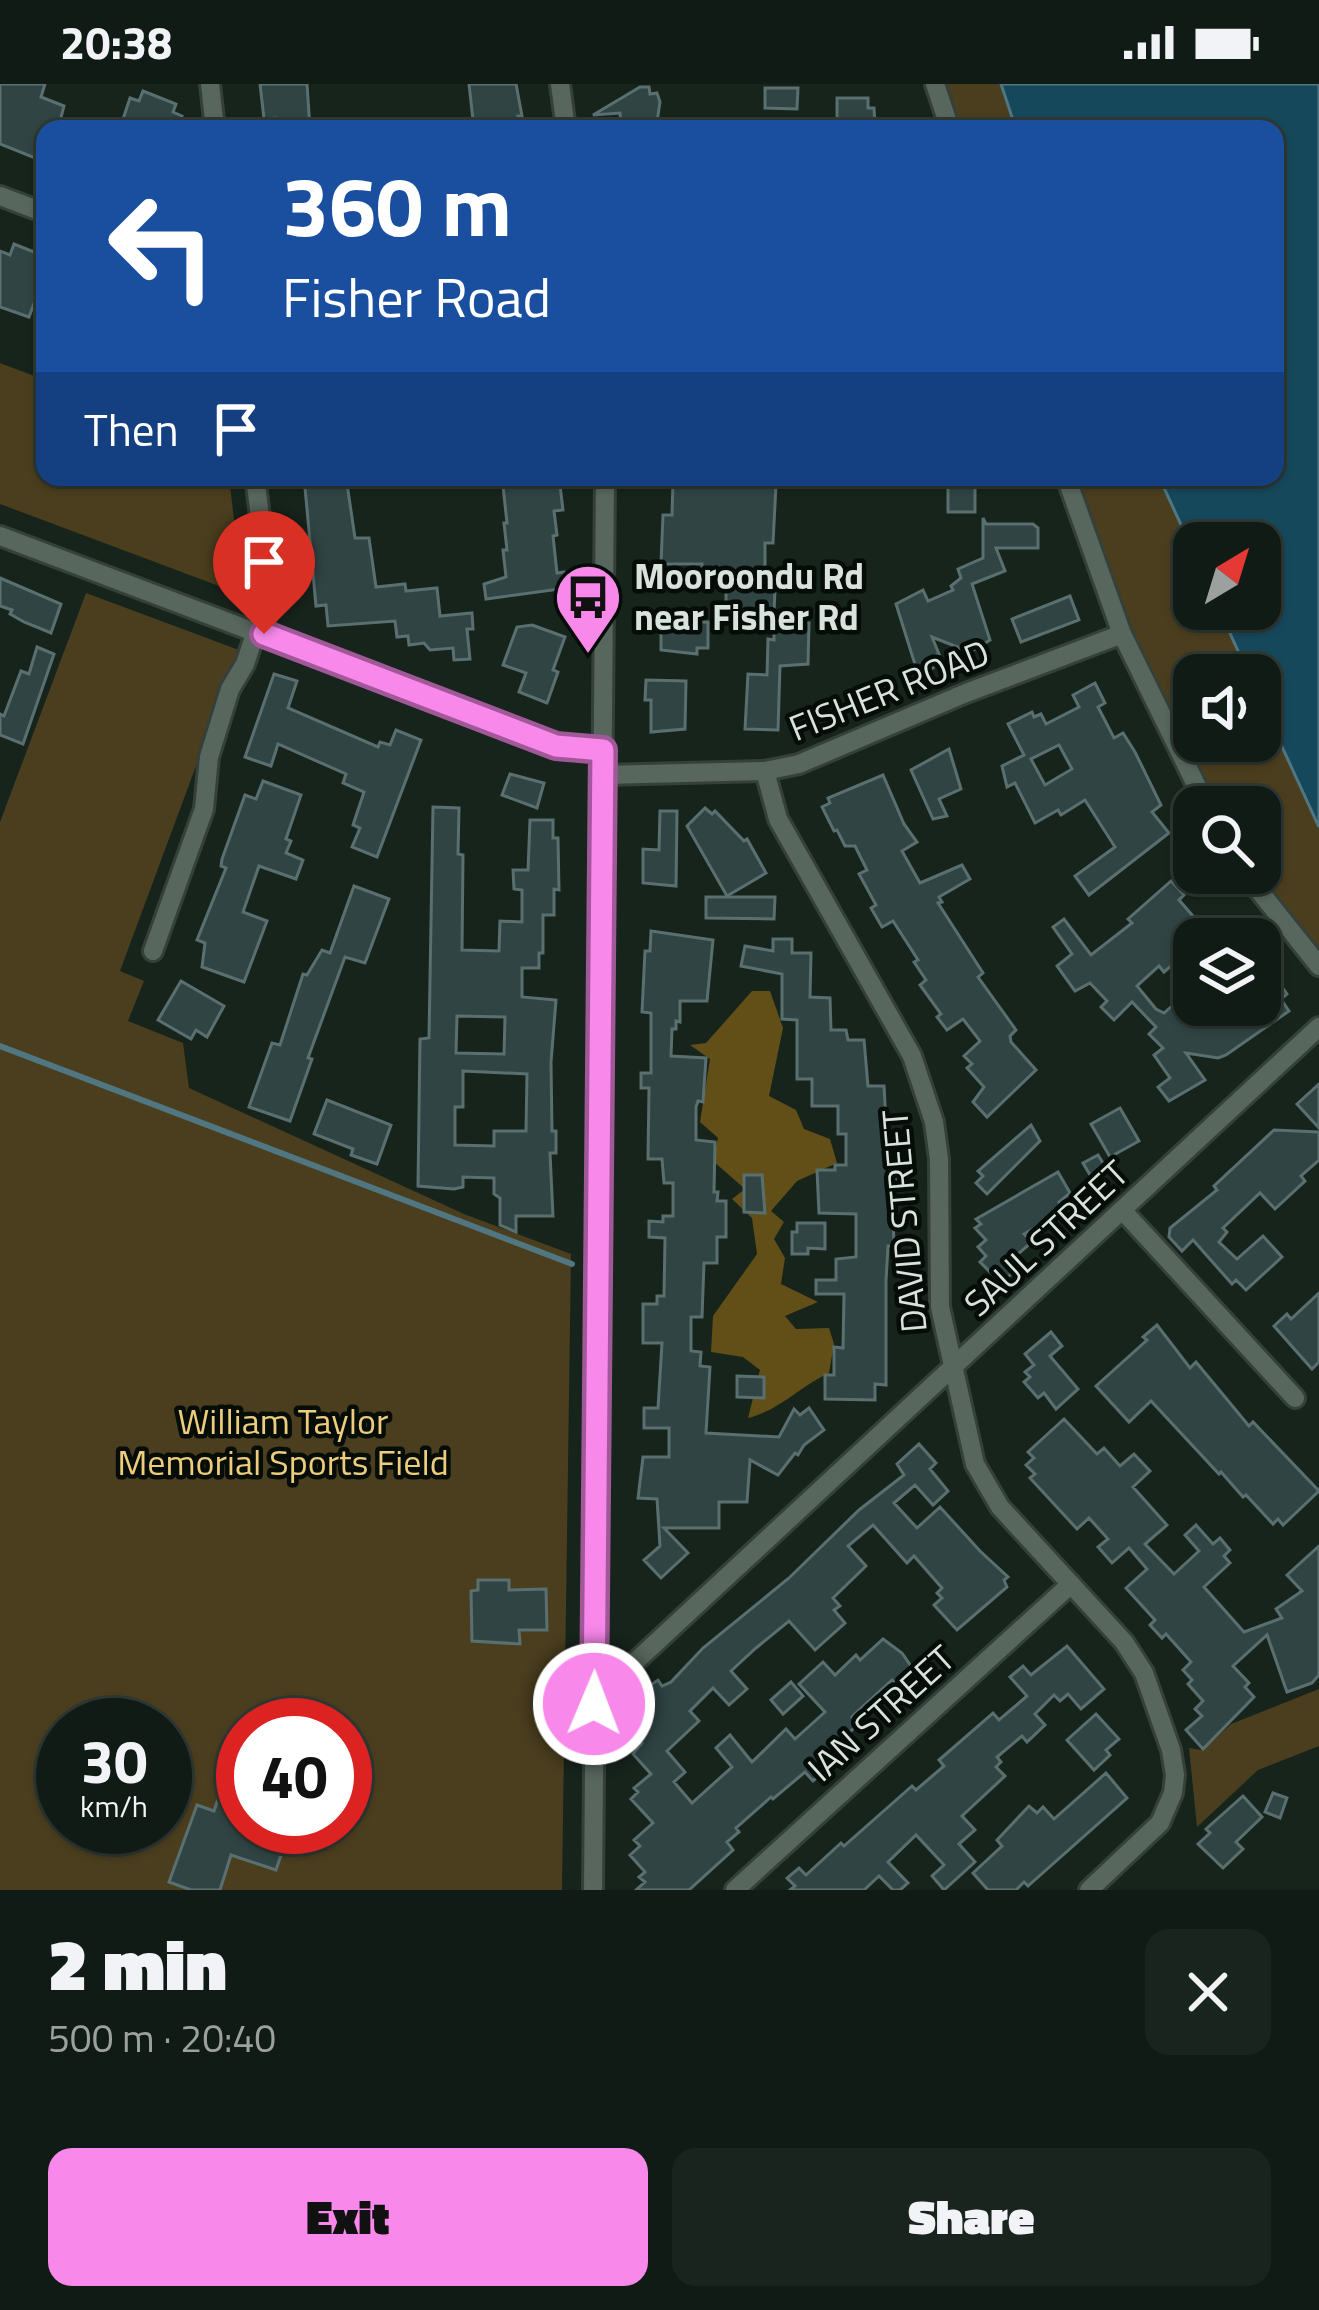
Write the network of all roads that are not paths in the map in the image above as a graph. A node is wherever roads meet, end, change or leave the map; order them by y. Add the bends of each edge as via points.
1 (210, 84) edge
2 (560, 84) edge
3 (935, 84) edge
4 (213, 120) edge
5 (565, 120) edge
6 (947, 120) edge
7 (0, 196) edge
8 (36, 210) edge
9 (256, 486) edge
10 (605, 486) edge
11 (1069, 486) edge
12 (0, 536) edge
13 (260, 633) junction
14 (1122, 634) junction
15 (603, 750) junction
16 (765, 771) junction
17 (603, 775) junction
18 (1197, 786) edge
19 (1262, 894) edge
20 (153, 951) dead end
21 (1319, 966) edge
22 (1319, 1028) edge
23 (1124, 1212) junction
24 (953, 1369) junction
25 (1294, 1398) dead end
26 (1071, 1584) junction
27 (595, 1670) junction
28 (593, 1890) edge
29 (735, 1890) edge
30 (1089, 1890) edge

1 - 4 street
2 - 5 street
3 - 6 street
7 - 8 street
9 - 13 street via 268,587
10 - 15 street
11 - 14 street
12 - 13 street
13 - 15 street via 556,746
13 - 20 street via 230,689 209,757 205,809
14 - 16 street, FISHER ROAD
14 - 18 street
15 - 17 street
16 - 17 street, FISHER ROAD
16 - 24 street, DAVID STREET via 778,819 926,1089 939,1159 940,1307
17 - 27 street
19 - 21 street
22 - 23 street, SAUL STREET
23 - 24 street, SAUL STREET
23 - 25 street
24 - 26 street, DAVID STREET via 983,1483
24 - 27 street, SAUL STREET via 635,1662
26 - 29 street, IAN STREET
26 - 30 street, DAVID STREET via 1144,1673 1175,1775 1168,1807
27 - 28 street

